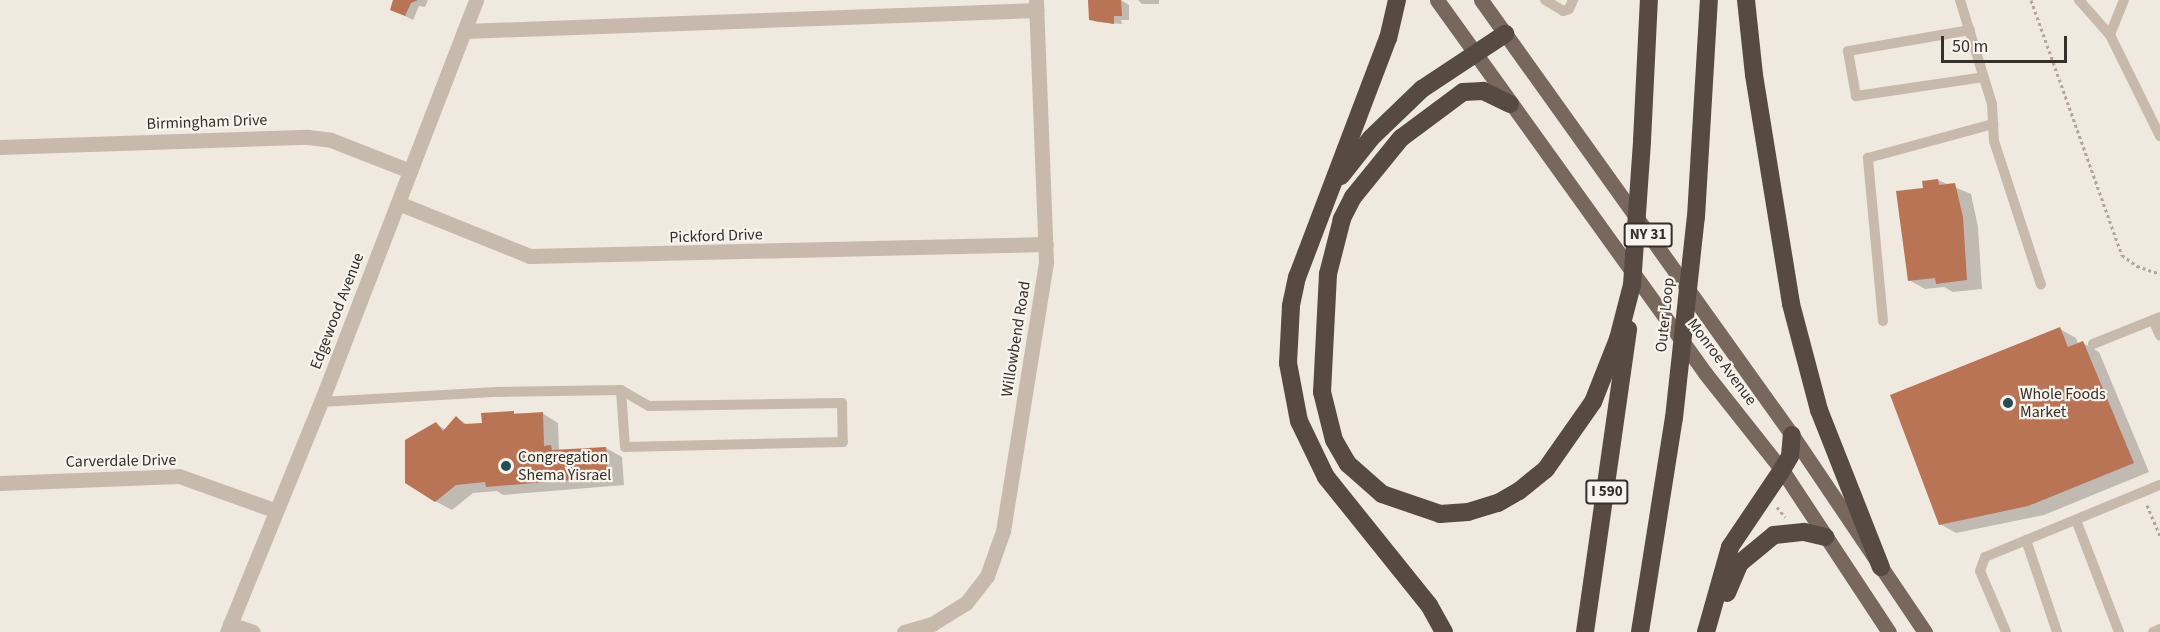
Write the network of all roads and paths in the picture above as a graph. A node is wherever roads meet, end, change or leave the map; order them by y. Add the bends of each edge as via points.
1 (476, 0) edge
2 (1397, 0) edge
3 (1437, 0) edge
4 (1481, 0) edge
5 (1545, 0) edge
6 (1573, 0) edge
7 (1649, 0) edge
8 (1709, 0) edge
9 (1746, 0) edge
10 (1960, 0) edge
11 (2031, 0) edge
12 (2079, 0) edge
13 (2124, 0) edge
14 (1037, 5) edge
15 (1970, 30) junction
16 (464, 31) junction
17 (1505, 34) junction
18 (2110, 35) junction
19 (1474, 53) junction
20 (1984, 77) junction
21 (1510, 104) junction
22 (1993, 124) junction
23 (2160, 136) edge
24 (0, 147) edge
25 (410, 171) junction
26 (1328, 192) junction
27 (398, 203) junction
28 (1046, 244) junction
29 (2160, 274) edge
30 (2041, 285) dead end
31 (2156, 319) edge
32 (1883, 321) dead end
33 (2160, 336) edge
34 (2092, 344) dead end
35 (1622, 345) junction
36 (621, 390) junction
37 (321, 402) junction
38 (1792, 435) junction
39 (1782, 470) junction
40 (0, 483) edge
41 (2160, 485) edge
42 (1773, 502) dead end
43 (2146, 503) dead end
44 (274, 510) junction
45 (1785, 517) dead end
46 (2076, 520) junction
47 (2160, 536) edge
48 (1825, 537) junction
49 (2026, 540) junction
50 (1881, 567) junction
51 (229, 628) edge
52 (2160, 629) edge
53 (253, 632) edge
54 (904, 632) edge
55 (1444, 632) edge
56 (1585, 632) edge
57 (1640, 632) edge
58 (1707, 632) edge
59 (1889, 632) edge
60 (1926, 632) edge
61 (2006, 632) edge
62 (2057, 632) edge
63 (2119, 632) edge
64 (2153, 632) edge

1 - 16 street, Edgewood Avenue
2 - 26 highway via 1388,38
3 - 19 main road, Monroe Avenue / NY 31
4 - 17 main road, Monroe Avenue / NY 31
5 - 6 lane via 1556,9 1567,10
7 - 35 highway, bridge via 1632,285
8 - 57 highway, Outer Loop, bridge via 1696,217 1674,418
9 - 50 highway via 1754,75 1791,304 1819,410
10 - 15 lane
11 - 29 path via 2122,255 2137,266
12 - 18 lane
13 - 18 lane
14 - 16 street
14 - 28 street, Willowbend Road
15 - 20 lane
15 - 20 lane via 1848,51 1856,96
16 - 25 street, Edgewood Avenue
17 - 19 highway
17 - 38 main road, Monroe Avenue / NY 31
18 - 23 lane
19 - 21 main road, Monroe Avenue / NY 31
19 - 26 highway via 1413,98 1371,138
20 - 22 lane
21 - 35 highway via 1483,91 1463,92 1401,138 1353,197 1342,219 1328,274 1321,357 1322,392 1334,440 1362,480 1410,506 1440,514 1468,512 1498,503 1546,469 1569,441
21 - 39 main road, Monroe Avenue / NY 31 via 1706,373
22 - 30 lane via 1994,141
22 - 32 lane via 1868,158
24 - 25 street, Birmingham Drive via 308,137 332,140
25 - 27 street, Edgewood Avenue
26 - 55 highway via 1291,306 1288,363 1299,421 1326,477 1429,605
27 - 28 street, Pickford Drive via 530,256
27 - 37 street, Edgewood Avenue
28 - 54 street, Willowbend Road via 1040,308 1003,531 994,562 966,603 932,624
31 - 33 lane
31 - 34 lane
35 - 56 highway, I 590
36 - 36 lane via 648,406 842,403 843,442 625,447
36 - 37 lane
37 - 44 street, Edgewood Avenue
38 - 39 highway via 1790,456
38 - 50 main road, Monroe Avenue / NY 31
39 - 48 main road, Monroe Avenue / NY 31
39 - 58 highway via 1730,547
40 - 44 street, Carverdale Drive via 179,476
41 - 46 lane
42 - 45 path
43 - 47 path
44 - 51 street, Edgewood Avenue
46 - 49 lane
46 - 63 lane
48 - 58 highway via 1804,532 1774,535 1740,563
48 - 59 main road, Monroe Avenue / NY 31
49 - 61 lane via 1985,557 1980,571
49 - 62 lane
50 - 60 main road, Monroe Avenue / NY 31
51 - 53 street
52 - 64 lane

